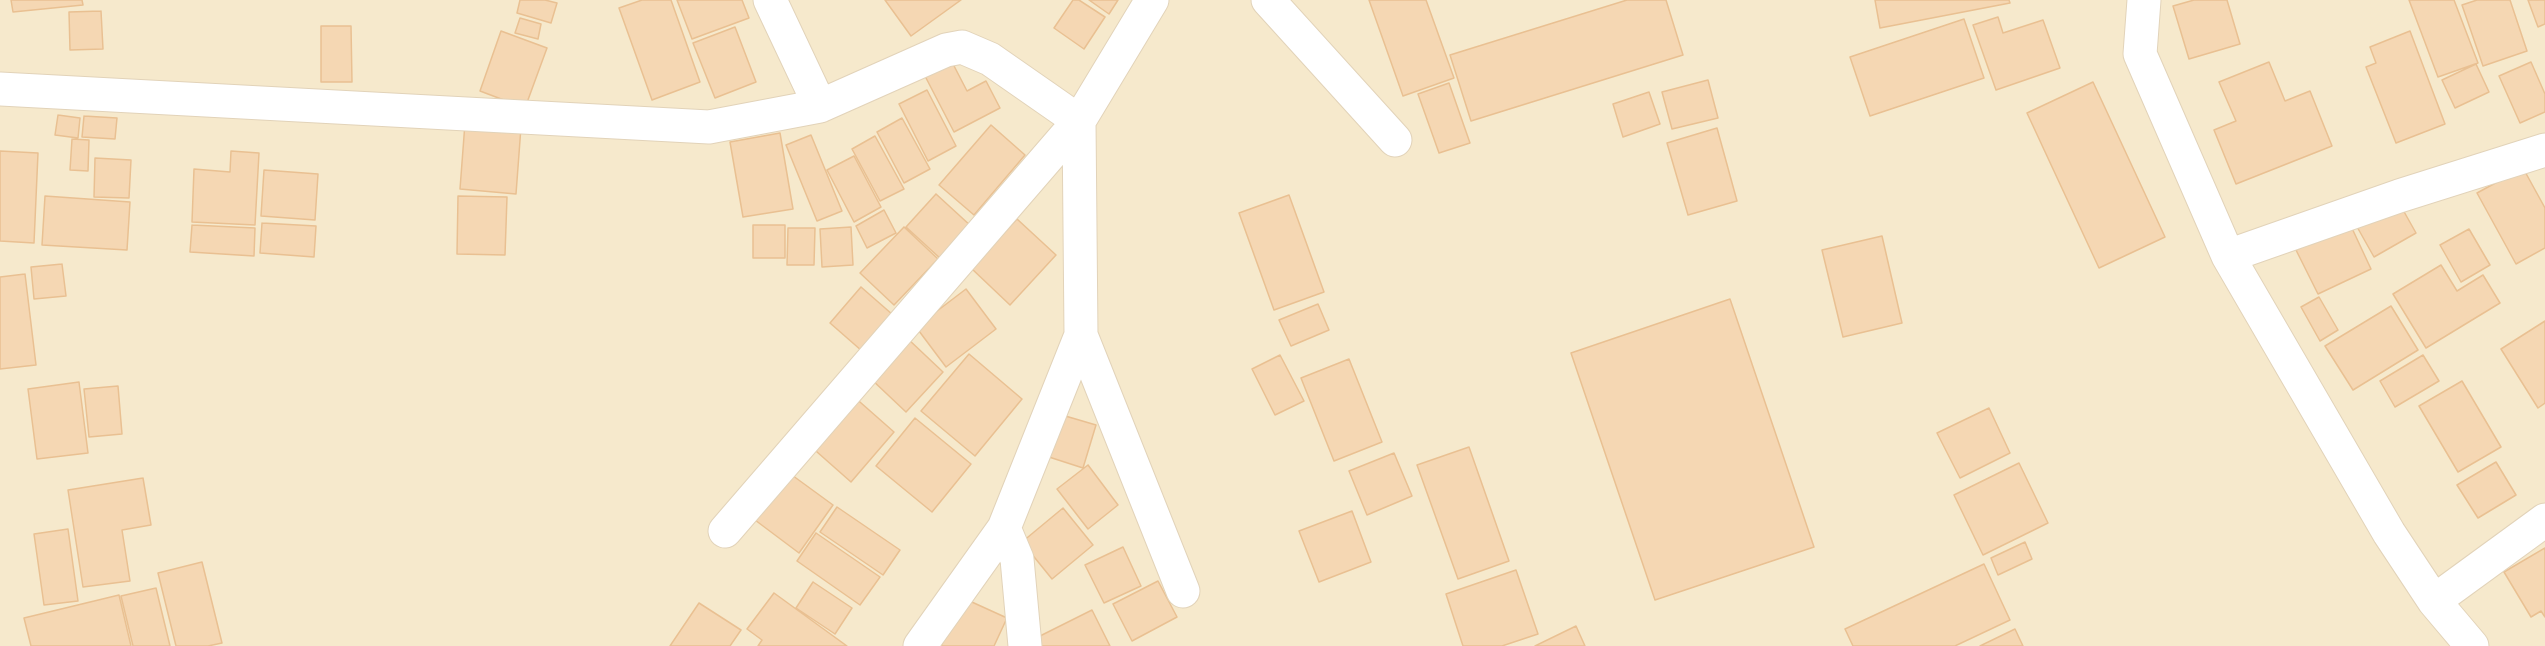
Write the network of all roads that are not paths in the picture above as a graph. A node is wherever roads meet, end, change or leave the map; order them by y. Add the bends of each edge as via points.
1 (770, 0) edge
2 (1152, 0) edge
3 (1268, 0) edge
4 (2144, 0) edge
5 (0, 89) edge
6 (820, 105) junction
7 (1079, 121) junction
8 (1395, 140) dead end
9 (2545, 150) edge
10 (2228, 256) junction
11 (1081, 335) junction
12 (2545, 520) edge
13 (1004, 528) junction
14 (725, 531) dead end
15 (1183, 591) dead end
16 (2434, 601) junction
17 (920, 646) edge
18 (1025, 646) edge
19 (2472, 646) edge

1 - 6 street
2 - 7 street
3 - 8 street
4 - 10 street via 2140,54
5 - 6 street via 709,127
6 - 7 street via 946,50 962,47 990,59
7 - 11 street
7 - 14 street
9 - 10 street
10 - 16 street via 2389,533
11 - 13 street
11 - 15 street
12 - 16 street
13 - 17 street
13 - 18 street via 1017,558
16 - 19 street

